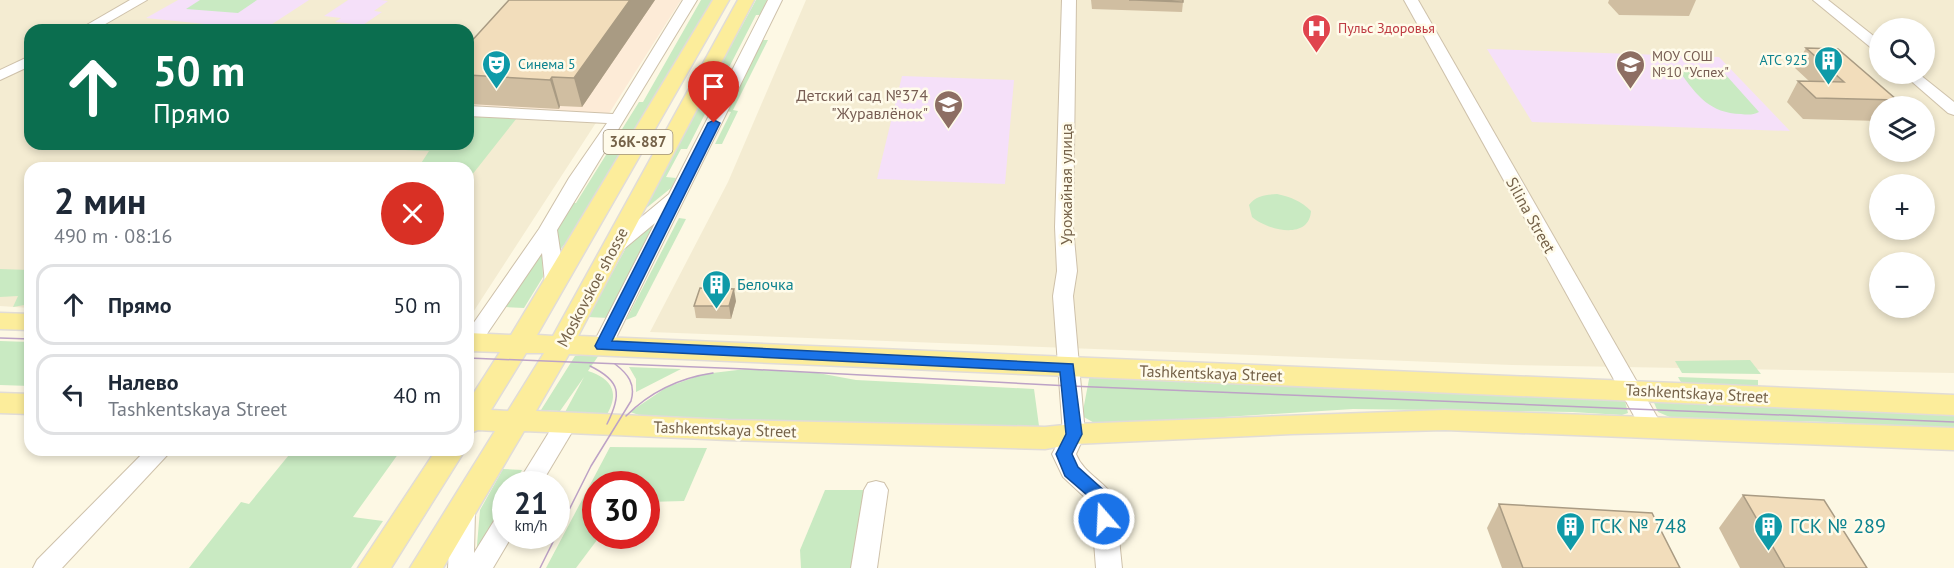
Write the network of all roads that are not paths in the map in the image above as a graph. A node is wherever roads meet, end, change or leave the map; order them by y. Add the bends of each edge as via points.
1 (140, 0) edge
2 (690, 0) edge
3 (721, 0) edge
4 (746, 0) edge
5 (775, 0) edge
6 (1069, 0) edge
7 (1411, 0) edge
8 (1820, 0) edge
9 (96, 24) edge
10 (1869, 39) edge
11 (24, 63) edge
12 (0, 76) edge
13 (1922, 84) edge
14 (1954, 110) edge
15 (474, 111) edge
16 (618, 119) junction
17 (679, 193) junction
18 (548, 230) junction
19 (612, 249) junction
20 (555, 283) junction
21 (0, 321) edge
22 (24, 322) edge
23 (474, 336) edge
24 (474, 342) edge
25 (519, 344) junction
26 (561, 346) junction
27 (602, 346) junction
28 (1068, 367) junction
29 (1630, 390) junction
30 (0, 403) edge
31 (24, 404) edge
32 (1954, 405) edge
33 (474, 413) edge
34 (474, 421) edge
35 (517, 421) junction
36 (567, 422) junction
37 (1653, 428) junction
38 (1074, 434) junction
39 (1954, 440) edge
40 (154, 456) edge
41 (447, 456) edge
42 (537, 471) edge
43 (876, 490) dead end
44 (463, 508) junction
45 (492, 546) edge
46 (46, 568) edge
47 (374, 568) edge
48 (426, 568) edge
49 (461, 568) edge
50 (479, 568) edge
51 (864, 568) edge
52 (1108, 568) edge

1 - 9 street
2 - 16 street
3 - 20 main road, Moskovskoe shosse / 36К-887
4 - 19 main road, Moskovskoe shosse / 36К-887
5 - 17 street
6 - 28 street, Урожайная улица via 1064,206 1067,271 1063,296
7 - 29 street, Silina Street
8 - 10 street
11 - 12 street
13 - 14 street
15 - 16 street
16 - 18 street
17 - 19 street
17 - 27 street
18 - 20 street
18 - 23 street
19 - 26 main road, Moskovskoe shosse / 36К-887
20 - 25 main road, Moskovskoe shosse / 36К-887
21 - 22 main road
24 - 25 main road, Tashkentskaya Street
25 - 26 main road, Tashkentskaya Street
25 - 33 main road, Moskovskoe shosse / 36К-887
26 - 27 main road, Tashkentskaya Street
26 - 35 main road, Moskovskoe shosse / 36К-887
27 - 28 main road, Tashkentskaya Street
28 - 29 main road, Tashkentskaya Street
28 - 38 street, Урожайная улица
29 - 32 main road, Tashkentskaya Street
29 - 37 street, Silina Street
30 - 31 main road
34 - 35 main road, Tashkentskaya Street
35 - 36 main road, Tashkentskaya Street
35 - 44 main road, Moskovskoe shosse / 36К-887
36 - 38 main road, Tashkentskaya Street via 1045,438
36 - 42 street
37 - 38 main road, Tashkentskaya Street via 1445,420
37 - 39 main road, Tashkentskaya Street
38 - 52 street via 1064,454 1071,471 1103,500
40 - 46 street
41 - 47 main road
43 - 51 street
44 - 48 main road, Moskovskoe shosse / 36К-887
44 - 49 street
45 - 50 street

